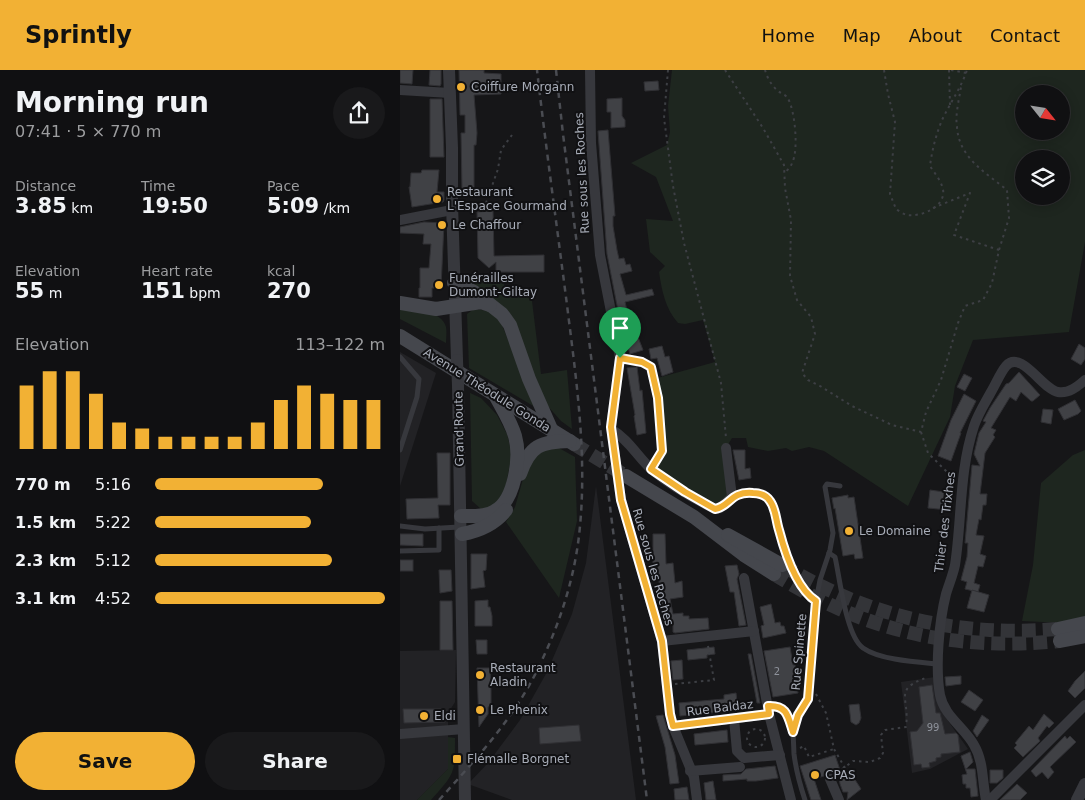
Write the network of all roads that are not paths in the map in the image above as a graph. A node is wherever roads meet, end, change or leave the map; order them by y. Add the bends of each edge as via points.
1 (450, 70) edge
2 (590, 70) edge
3 (400, 90) edge
4 (450, 93) junction
5 (452, 210) junction
6 (400, 220) edge
7 (454, 283) junction
8 (400, 303) edge
9 (492, 305) junction
10 (455, 307) junction
11 (400, 336) edge
12 (400, 357) edge
13 (620, 358) junction
14 (1085, 380) edge
15 (495, 394) junction
16 (612, 428) junction
17 (551, 429) junction
18 (726, 448) road end
19 (400, 450) edge
20 (651, 469) junction
21 (626, 476) tunnel mouth
22 (840, 486) dead end
23 (732, 497) junction
24 (400, 526) edge
25 (461, 526) junction
26 (439, 528) junction
27 (400, 551) edge
28 (829, 553) junction
29 (778, 570) tunnel mouth
30 (744, 578) dead end
31 (816, 601) junction
32 (1085, 623) edge
33 (754, 631) junction
34 (1085, 636) edge
35 (662, 641) junction
36 (938, 664) junction
37 (1085, 705) edge
38 (768, 710) junction
39 (734, 719) junction
40 (673, 726) junction
41 (464, 729) junction
42 (400, 734) edge
43 (794, 735) junction
44 (797, 748) road end
45 (780, 755) junction
46 (740, 767) dead end
47 (690, 771) junction
48 (830, 779) road end
49 (1085, 784) edge
50 (465, 800) edge
51 (697, 800) edge
52 (791, 800) edge
53 (805, 800) edge
54 (839, 800) edge
55 (986, 800) edge
56 (990, 800) edge
57 (1077, 800) edge

1 - 4 street, Grand'Route
2 - 13 street, Rue sous les Roches via 591,143 600,255
3 - 4 street
4 - 5 street, Grand'Route
5 - 6 street
5 - 7 street, Grand'Route
7 - 9 main road
7 - 10 street, Grand'Route
8 - 10 main road via 436,310
9 - 10 main road via 481,302
9 - 17 main road via 510,326
10 - 25 street, Grand'Route, bridge
11 - 15 main road, Avenue Théodule Gonda
12 - 19 lane via 419,380
13 - 16 street, Rue sous les Roches
13 - 20 lane via 651,367 658,398 662,451
14 - 36 street, Thier des Trixhes via 1068,392 1058,392 1046,386 1026,366 1012,362 1002,372 977,418 966,464 956,555 944,604
15 - 17 main road, Avenue Théodule Gonda
15 - 25 main road via 518,449 514,478 503,505 495,512
16 - 20 street, Rue Spinette
16 - 35 street, Rue sous les Roches via 621,500
17 - 25 main road, Avenue Théodule Gonda via 572,442 553,442 530,452 511,501 501,517 474,532
18 - 23 street
20 - 23 street, Rue Spinette via 715,509
21 - 29 main road via 694,518 750,546
22 - 28 lane, Rue Spinette via 827,484 825,487 833,533
23 - 31 lane, Rue Spinette via 754,492 769,500 798,581 809,597
24 - 26 lane
25 - 26 lane
25 - 41 street, Grand'Route
26 - 27 lane via 439,550
28 - 31 lane, Rue Spinette
28 - 36 lane via 835,558 847,622 858,645 882,656
30 - 33 street
31 - 43 lane, Rue Spinette via 808,699 798,715
32 - 34 main road via 1059,635
33 - 35 street
33 - 38 street
35 - 40 street, Rue sous les Roches
36 - 55 street, Thier des Trixhes via 940,696 978,754
37 - 56 street
38 - 39 street, Rue Baldaz
38 - 43 lane, Rue Spinette via 775,705 784,709
38 - 45 street
39 - 40 street, Rue Baldaz
39 - 45 street via 738,751 744,758
40 - 47 street, Rue sous les Roches
41 - 42 street
41 - 50 street, Grand'Route
43 - 44 lane
43 - 53 lane, Rue Spinette via 794,753
45 - 52 street
46 - 47 street
47 - 51 street, Rue sous les Roches
48 - 54 street
49 - 57 street

